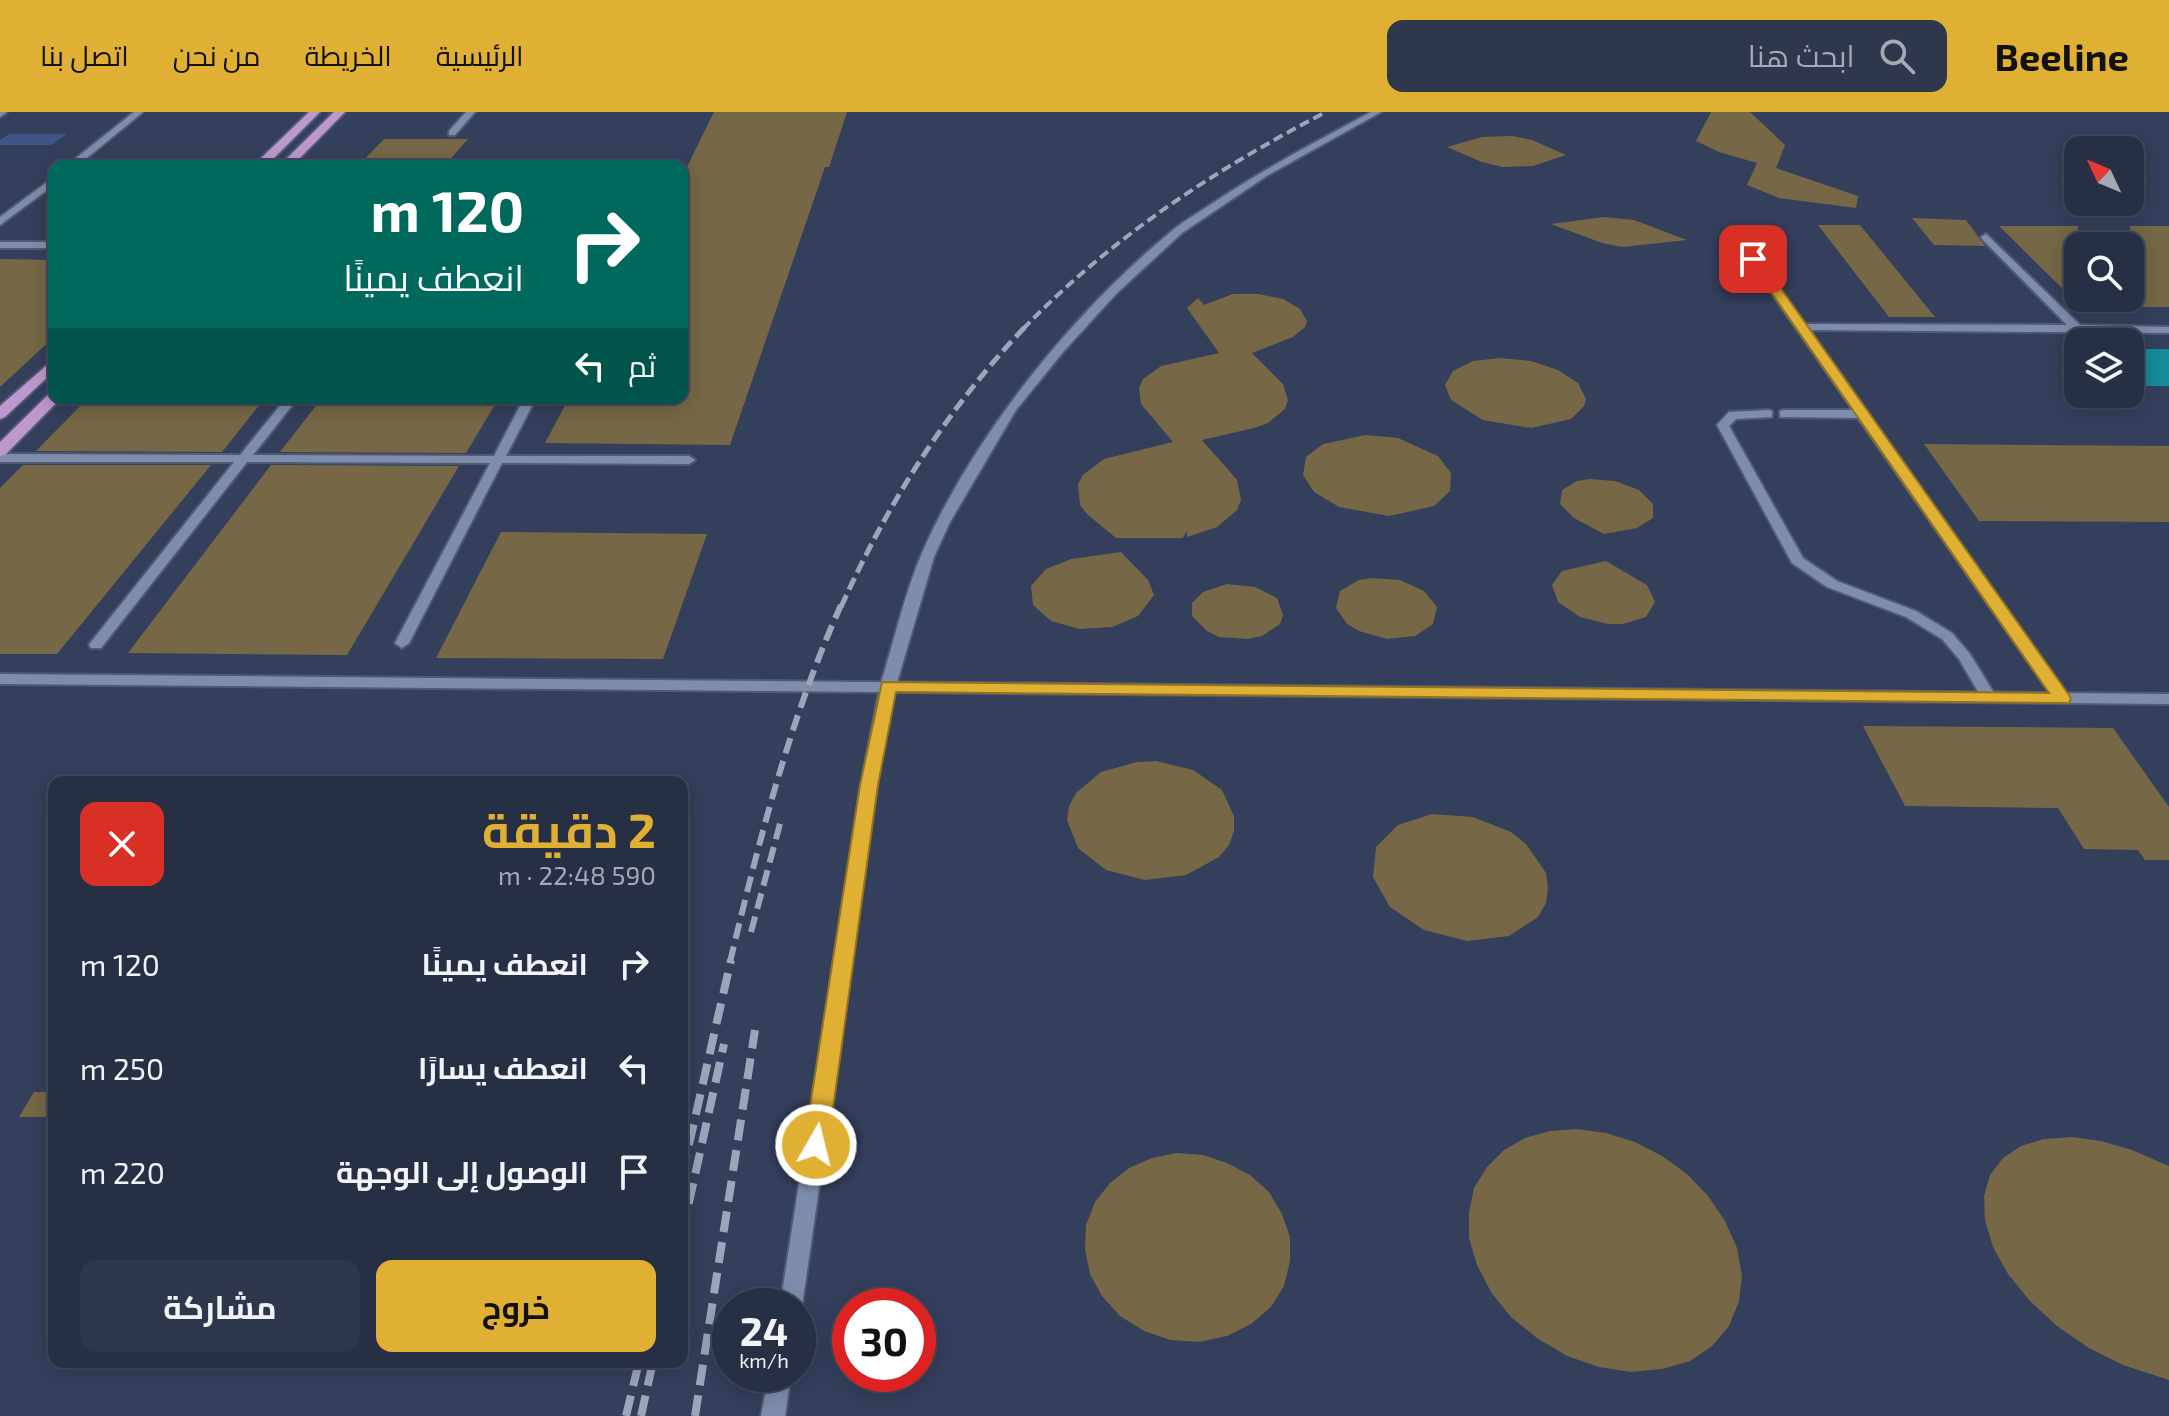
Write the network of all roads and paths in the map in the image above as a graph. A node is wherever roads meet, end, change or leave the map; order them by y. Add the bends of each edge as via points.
1 (139, 112) edge
2 (315, 112) edge
3 (340, 112) edge
4 (471, 112) edge
5 (1377, 112) edge
6 (452, 133) dead end
7 (79, 160) edge
8 (265, 160) edge
9 (291, 160) edge
10 (48, 185) edge
11 (0, 222) edge
12 (1986, 237) dead end
13 (0, 245) edge
14 (48, 245) edge
15 (1753, 259) dead end
16 (1801, 327) junction
17 (2077, 328) joint
18 (2144, 329) edge
19 (2169, 330) edge
20 (48, 369) edge
21 (48, 403) edge
22 (287, 404) edge
23 (527, 404) edge
24 (0, 414) edge
25 (1768, 414) dead end
26 (1784, 414) dead end
27 (1862, 414) junction
28 (0, 451) edge
29 (0, 458) edge
30 (244, 459) junction
31 (498, 459) junction
32 (689, 460) dead end
33 (402, 643) dead end
34 (96, 645) dead end
35 (0, 679) edge
36 (888, 686) junction
37 (1989, 698) junction
38 (2062, 699) junction
39 (2169, 699) edge
40 (794, 1288) edge
41 (777, 1392) edge
42 (773, 1416) edge

1 - 7 street
2 - 8 main road
3 - 9 main road
4 - 6 street
5 - 36 street via 1265,173 1178,231 1060,349 1011,409 943,522 927,557
10 - 11 street
12 - 17 street
13 - 14 street
15 - 16 street
16 - 17 street
16 - 27 street
18 - 19 street
20 - 24 main road
21 - 28 main road
22 - 30 street
23 - 31 street
25 - 37 street via 1733,415 1723,425 1797,560 1839,589 1947,635
26 - 27 street
27 - 38 street
29 - 30 street
30 - 31 street
30 - 34 street
31 - 32 street
31 - 33 street
35 - 36 street
36 - 37 street
36 - 40 street
37 - 38 street
38 - 39 street
41 - 42 street

